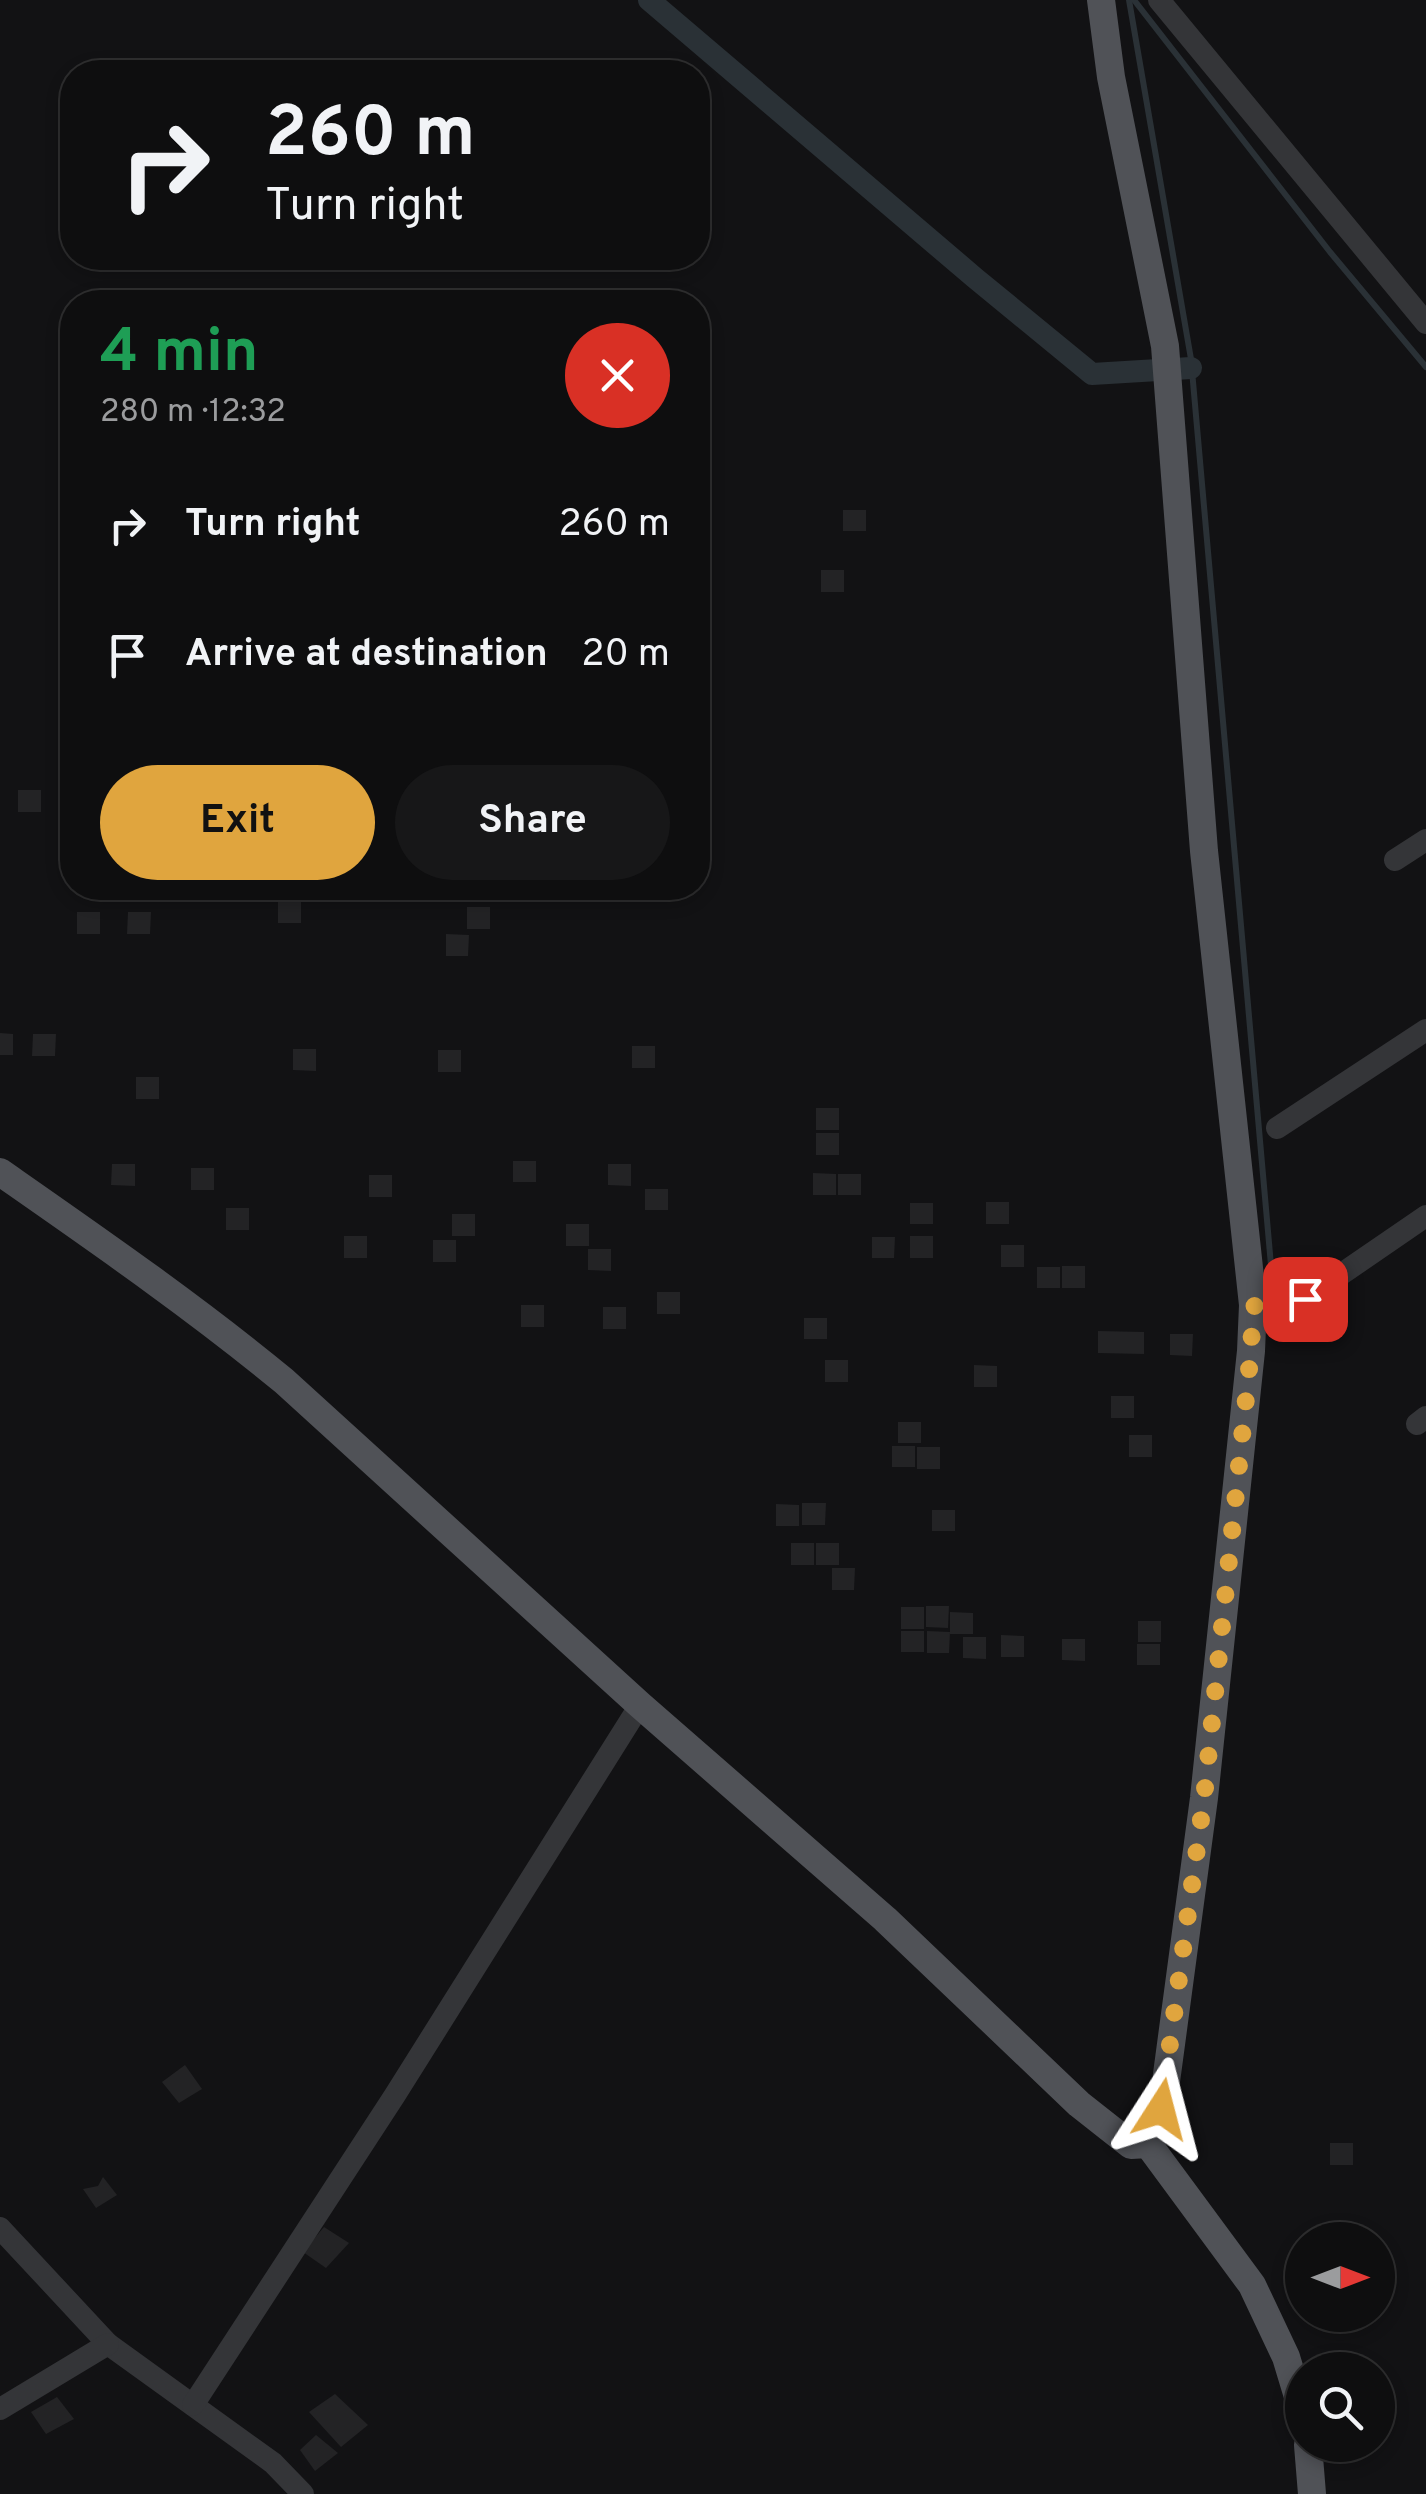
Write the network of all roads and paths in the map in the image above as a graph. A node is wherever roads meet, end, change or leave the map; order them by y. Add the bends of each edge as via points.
1 (1101, 0) edge
2 (1159, 0) edge
3 (1426, 323) edge
4 (1426, 840) edge
5 (1395, 860) dead end
6 (1426, 1030) edge
7 (1276, 1128) dead end
8 (0, 1172) edge
9 (1426, 1216) edge
10 (1268, 1306) junction
11 (640, 1705) junction
12 (1148, 2144) junction
13 (0, 2228) edge
14 (108, 2344) junction
15 (1285, 2356) edge
16 (193, 2405) junction
17 (0, 2409) edge
18 (1309, 2462) edge
19 (303, 2494) edge
20 (1312, 2494) edge

1 - 10 main road via 1164,346 1202,834
2 - 3 street
4 - 5 street
6 - 7 street
8 - 11 main road via 247,1350
9 - 10 street via 1305,1299
10 - 12 main road via 1251,1351 1204,1798 1165,2088
11 - 12 main road via 885,1919 1079,2104 1131,2145
11 - 16 street
12 - 15 main road via 1252,2285
13 - 14 street
14 - 16 street
14 - 17 street
16 - 19 street via 273,2463
18 - 20 main road

